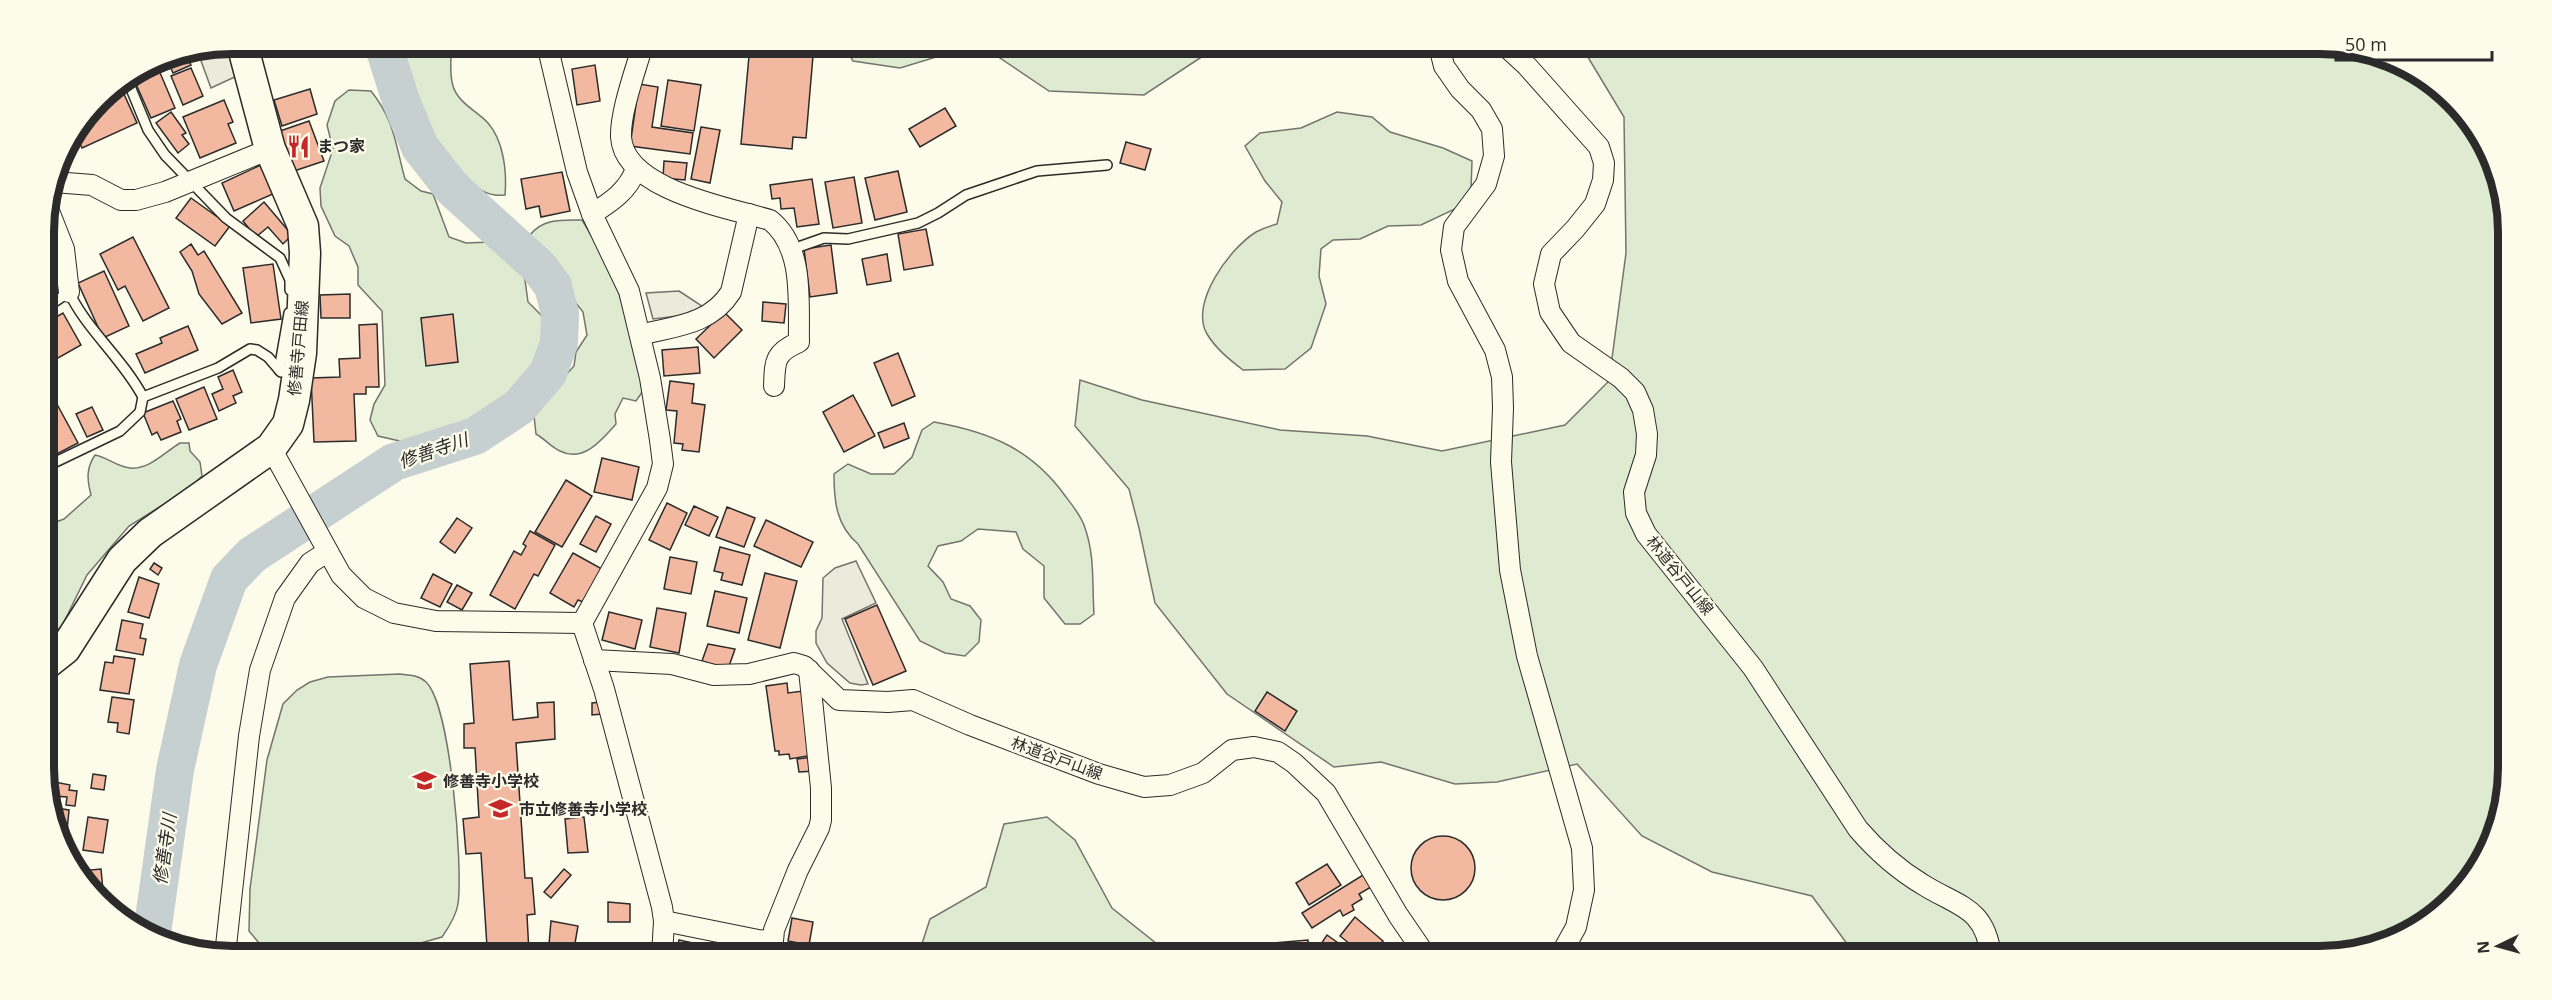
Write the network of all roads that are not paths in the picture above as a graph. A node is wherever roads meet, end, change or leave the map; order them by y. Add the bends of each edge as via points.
1 (245, 54) edge
2 (549, 54) edge
3 (640, 54) edge
4 (1441, 54) edge
5 (1514, 54) edge
6 (130, 86) edge
7 (270, 149) junction
8 (1107, 165) dead end
9 (636, 169) junction
10 (192, 181) junction
11 (61, 183) edge
12 (592, 214) junction
13 (749, 214) junction
14 (54, 222) edge
15 (790, 250) junction
16 (69, 292) junction
17 (54, 302) edge
18 (640, 335) junction
19 (287, 380) junction
20 (774, 386) dead end
21 (143, 397) junction
22 (275, 456) junction
23 (54, 463) edge
24 (324, 547) junction
25 (582, 622) junction
26 (54, 658) edge
27 (594, 660) junction
28 (809, 670) junction
29 (664, 921) junction
30 (226, 946) edge
31 (663, 946) edge
32 (770, 946) edge
33 (774, 946) edge
34 (1419, 946) edge
35 (1566, 946) edge
36 (1990, 946) edge

1 - 7 main road, 修善寺戸田線
2 - 12 street via 577,172
3 - 9 street via 621,138
4 - 35 street via 1444,66 1492,129 1494,156 1486,184 1454,227 1451,250 1458,281 1495,350 1502,377 1501,462 1510,570 1527,656 1582,848 1584,890 1576,927
5 - 36 street, 林道谷戸山線 via 1599,147 1604,163 1595,204 1551,254 1544,284 1550,312 1571,343 1622,378 1635,392 1643,410 1646,455 1634,492 1636,513 1646,534 1753,668 1858,830 1901,871 1971,911 1984,926
6 - 10 lane via 148,130 165,155
7 - 10 street
7 - 19 main road, 修善寺戸田線 via 303,226 305,253 301,353
8 - 15 lane via 1037,171 966,195 918,223 848,239 824,238
9 - 12 street via 616,199
9 - 13 street via 652,181
10 - 11 street via 136,200 121,200 92,185
10 - 19 lane via 226,218 280,258 286,270 290,280
12 - 18 street via 629,291
13 - 15 street via 770,220 778,227
13 - 18 street via 724,303 697,320
14 - 16 street via 64,249
15 - 20 street via 799,276 799,342 786,348 776,360
16 - 17 lane
16 - 21 lane
18 - 25 street via 657,420 661,478
19 - 21 lane via 257,350 250,349 218,369
19 - 22 main road, 修善寺戸田線 via 288,424
21 - 23 lane via 140,411 120,431
22 - 24 street
22 - 26 main road, 修善寺戸田線 via 150,533 122,560 65,649
24 - 25 street via 341,575 364,598 394,613 436,621
24 - 30 street via 285,598 260,670
25 - 27 street
27 - 28 street via 672,664 714,675 749,674 794,663
27 - 29 street
28 - 33 street via 821,820 774,930
28 - 34 street, 林道谷戸山線 via 839,700 913,700 1099,774 1144,787 1170,784 1203,773 1232,750 1254,747 1278,752 1326,793
29 - 31 street
29 - 32 street via 758,940

